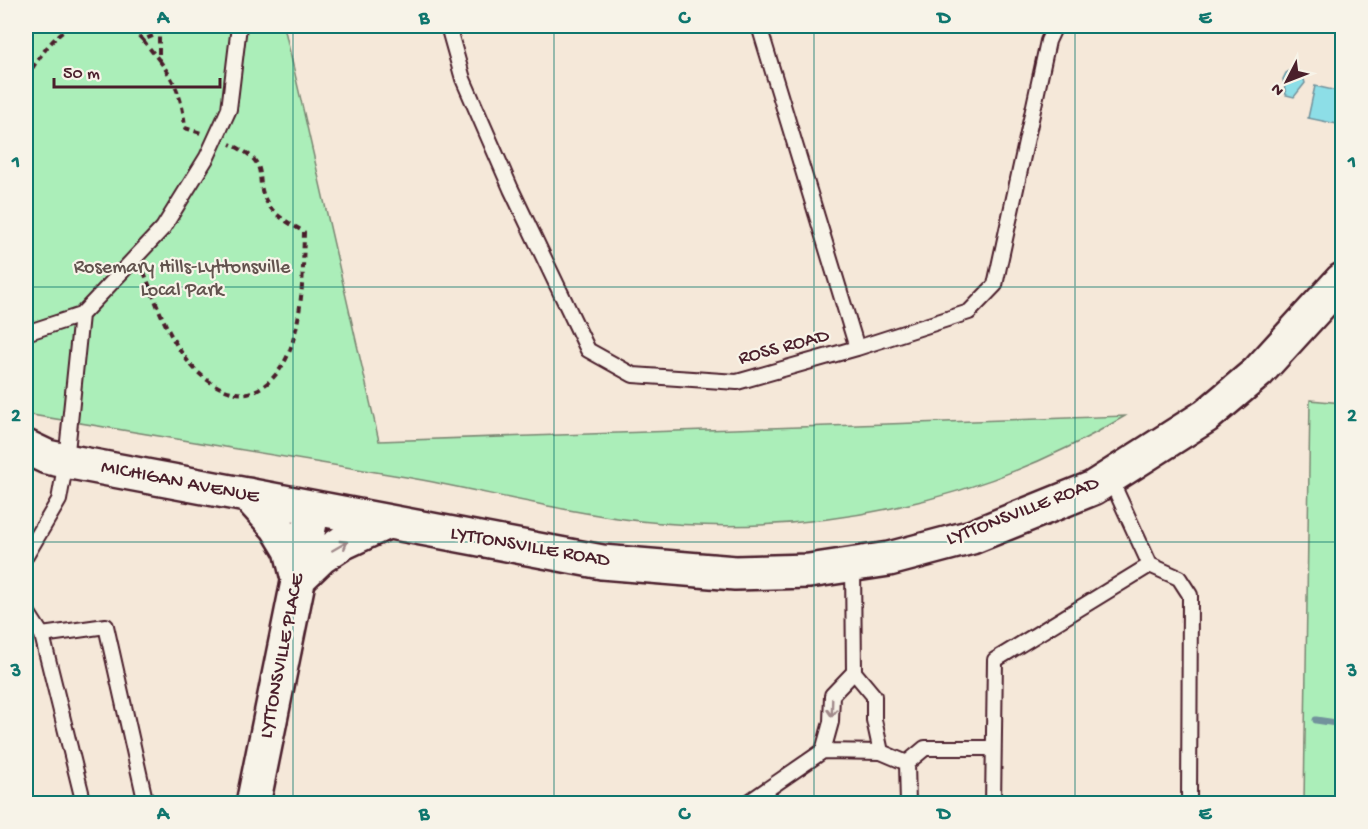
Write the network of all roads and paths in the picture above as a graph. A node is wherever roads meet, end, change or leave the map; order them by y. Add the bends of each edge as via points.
1 (73, 26) edge
2 (121, 26) edge
3 (162, 26) edge
4 (239, 26) edge
5 (448, 26) edge
6 (759, 26) edge
7 (1055, 26) edge
8 (159, 31) junction
9 (143, 40) junction
10 (159, 60) junction
11 (26, 76) edge
12 (216, 138) junction
13 (138, 255) junction
14 (1342, 280) edge
15 (81, 315) junction
16 (26, 333) edge
17 (857, 348) junction
18 (26, 354) edge
19 (26, 376) edge
20 (41, 457) edge
21 (1110, 478) junction
22 (248, 495) junction
23 (313, 508) junction
24 (387, 522) junction
25 (26, 556) edge
26 (853, 564) junction
27 (1150, 565) junction
28 (298, 579) junction
29 (26, 610) edge
30 (42, 635) junction
31 (854, 672) junction
32 (993, 748) junction
33 (823, 751) junction
34 (881, 752) junction
35 (907, 763) junction
36 (84, 804) edge
37 (146, 804) edge
38 (253, 804) edge
39 (746, 804) edge
40 (908, 804) edge
41 (993, 804) edge
42 (1189, 804) edge

1 - 11 path via 55,38
2 - 9 path via 133,30
3 - 8 path
4 - 12 lane via 229,109
5 - 17 lane, ROSS ROAD via 463,79 588,350 633,375 737,382
6 - 17 lane
7 - 17 lane, ROSS ROAD via 1048,41 995,285 969,312
8 - 9 path
8 - 10 path
9 - 10 path
10 - 12 path via 182,101 185,128
12 - 13 lane via 163,228
12 - 13 path via 256,160 269,206 304,232 303,281 295,332 290,352 271,381 246,394 231,393 204,378 170,332
13 - 15 lane
14 - 21 street, LYTTONSVILLE ROAD via 1258,372 1206,416
15 - 16 lane
15 - 20 lane
18 - 19 path
20 - 22 street, MICHIGAN AVENUE
20 - 25 lane via 59,500
21 - 26 street, LYTTONSVILLE ROAD via 972,537 889,559
21 - 27 lane
22 - 23 street, MICHIGAN AVENUE
22 - 28 street via 277,526 291,550
23 - 24 street, LYTTONSVILLE ROAD
23 - 28 street, LYTTONSVILLE PLACE
24 - 26 street, LYTTONSVILLE ROAD via 602,562 735,573 809,571
28 -> 24 street via 342,543
26 - 31 lane
27 - 32 lane via 995,660
27 - 42 lane via 1179,578 1190,595
28 - 38 street, LYTTONSVILLE PLACE
29 - 30 lane
30 - 36 lane
30 - 37 lane via 106,626
31 -> 33 lane via 832,695 831,722
31 - 34 lane via 874,696
32 - 35 lane via 925,748
32 - 41 lane
33 - 34 lane
33 - 39 lane
34 - 35 lane
35 - 40 lane

